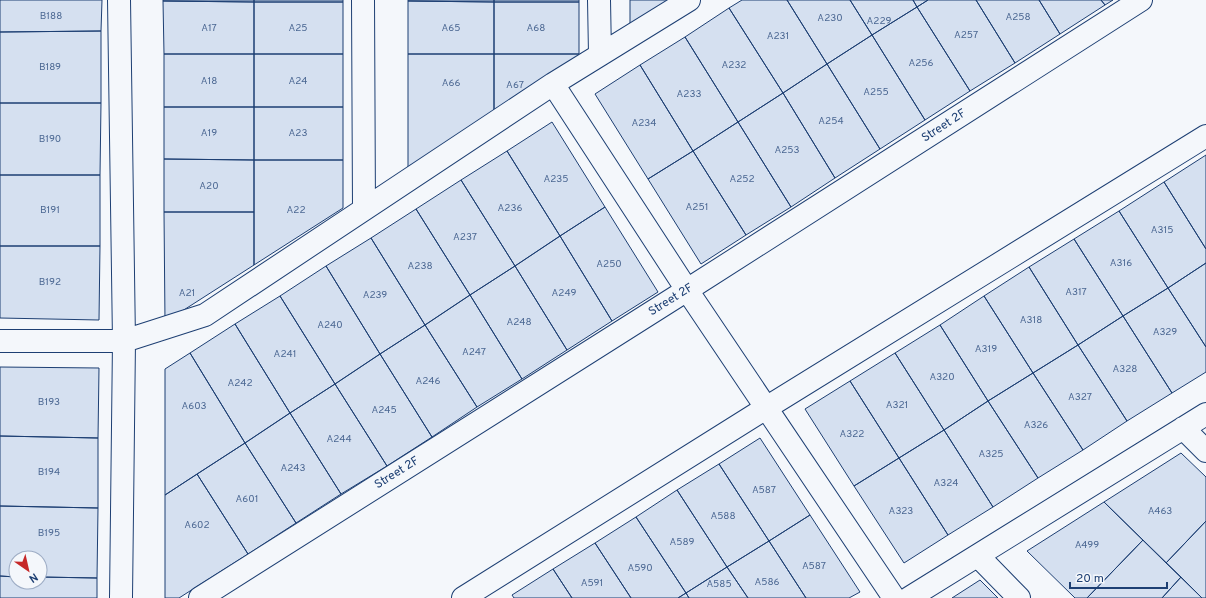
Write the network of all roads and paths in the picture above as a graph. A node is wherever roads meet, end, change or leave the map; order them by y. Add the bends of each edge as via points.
1 (119, 0) edge
2 (364, 0) edge
3 (599, 0) edge
4 (689, 0) edge
5 (1141, 0) edge
6 (600, 54) junction
7 (553, 84) junction
8 (1206, 136) edge
9 (364, 209) junction
10 (687, 290) junction
11 (0, 341) edge
12 (124, 341) junction
13 (766, 408) junction
14 (1206, 414) edge
15 (1183, 428) junction
16 (1206, 451) edge
17 (978, 556) junction
18 (121, 598) edge
19 (200, 598) edge
20 (463, 598) edge
21 (894, 598) edge
22 (909, 598) edge
23 (1019, 598) edge

1 - 12 street
2 - 9 street
3 - 6 street
4 - 6 street
5 - 10 street, Street 2F
6 - 7 street
7 - 9 street
7 - 10 street
8 - 13 street
9 - 12 street via 205,315
10 - 13 street
10 - 19 street, Street 2F
11 - 12 street
12 - 18 street
13 - 20 street
13 - 21 street
14 - 15 street
15 - 16 street
15 - 17 street
17 - 22 street
17 - 23 street

